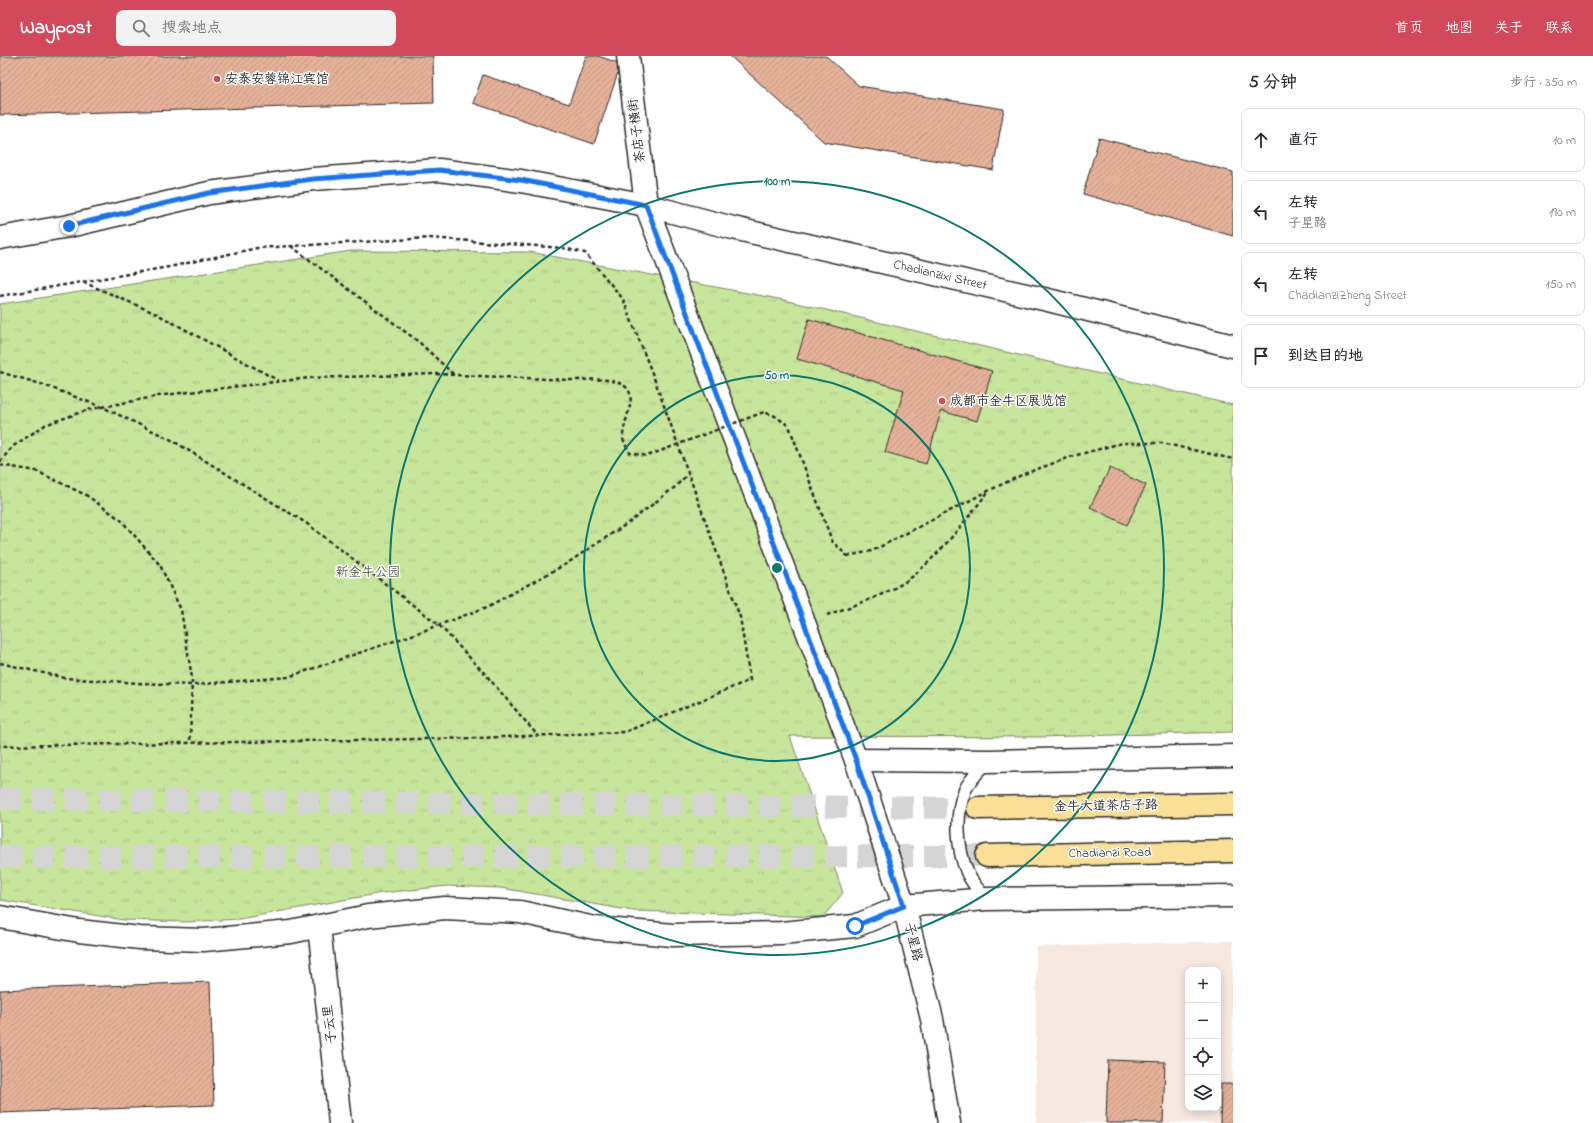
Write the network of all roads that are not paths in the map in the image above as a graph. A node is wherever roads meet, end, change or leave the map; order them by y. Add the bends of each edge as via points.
1 (628, 56) edge
2 (646, 205) junction
3 (0, 238) edge
4 (1233, 346) edge
5 (1233, 756) edge
6 (856, 760) junction
7 (988, 761) junction
8 (1233, 804) edge
9 (978, 808) tunnel mouth
10 (1233, 851) edge
11 (988, 856) tunnel mouth
12 (1233, 896) edge
13 (986, 899) junction
14 (904, 906) junction
15 (0, 917) edge
16 (319, 926) junction
17 (340, 1123) edge
18 (949, 1123) edge

1 - 2 street, 茶店子横街
2 - 3 street, Chadianzixi Street via 521,180 439,170 313,179 209,193 69,226
2 - 4 street, Chadianzixi Street via 733,228 1048,300
2 - 6 street, 子星路
5 - 7 street
6 - 7 street
6 - 14 street, 子星路
7 - 13 lane via 965,790 959,830 967,872
8 - 9 highway, 金牛大道茶店子路
10 - 11 highway, Chadianzi Road
12 - 13 street
13 - 14 street
14 - 16 street via 855,926 781,933 673,935 595,928 520,912 445,908 368,916
14 - 18 street, 子星路 via 932,1019
15 - 16 street via 79,931 148,938 204,940 291,932
16 - 17 street, 子云里

